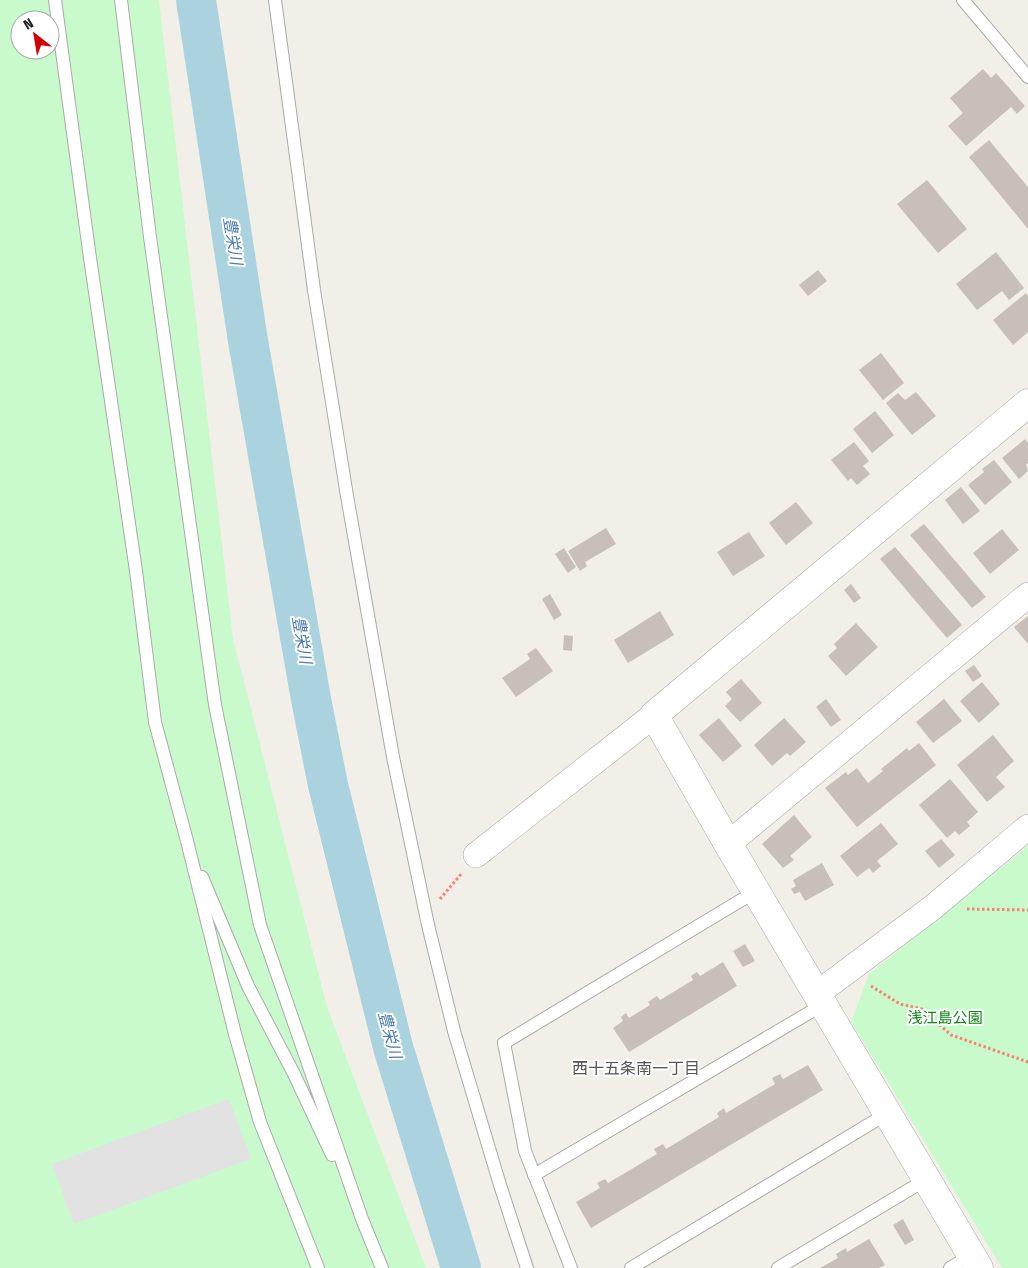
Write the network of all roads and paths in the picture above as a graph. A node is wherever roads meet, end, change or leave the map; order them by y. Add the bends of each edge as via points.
1 (55, 0) edge
2 (121, 0) edge
3 (275, 0) edge
4 (963, 0) edge
5 (1028, 77) edge
6 (1028, 403) edge
7 (1028, 595) edge
8 (654, 715) junction
9 (1028, 827) edge
10 (186, 837) junction
11 (728, 844) junction
12 (476, 855) joint
13 (748, 896) dead end
14 (932, 908) junction
15 (1028, 910) edge
16 (426, 917) junction
17 (872, 986) dead end
18 (821, 999) junction
19 (1028, 1062) edge
20 (888, 1113) junction
21 (534, 1175) junction
22 (927, 1178) junction
23 (362, 1219) junction
24 (967, 1264) edge
25 (318, 1268) edge
26 (382, 1268) edge
27 (527, 1268) edge
28 (571, 1268) edge
29 (631, 1268) edge
30 (778, 1268) edge

1 - 10 lane via 155,722
2 - 23 lane via 151,246 215,705 260,925
3 - 16 lane via 314,290 347,496 392,757
4 - 5 lane
6 - 8 street
7 - 11 street
8 - 11 street
8 - 12 street
9 - 14 street
10 - 23 lane via 248,986 294,1074
10 - 25 lane via 260,1122
11 - 18 street
12 - 16 path
13 - 21 lane via 504,1043 525,1151
14 - 15 path
14 - 18 street
16 - 27 lane via 454,1031
17 - 19 path via 900,1004 922,1009 951,1035
18 - 20 street
18 - 21 lane
20 - 22 street
20 - 29 lane
21 - 28 lane
22 - 24 street
22 - 30 lane
23 - 26 lane

